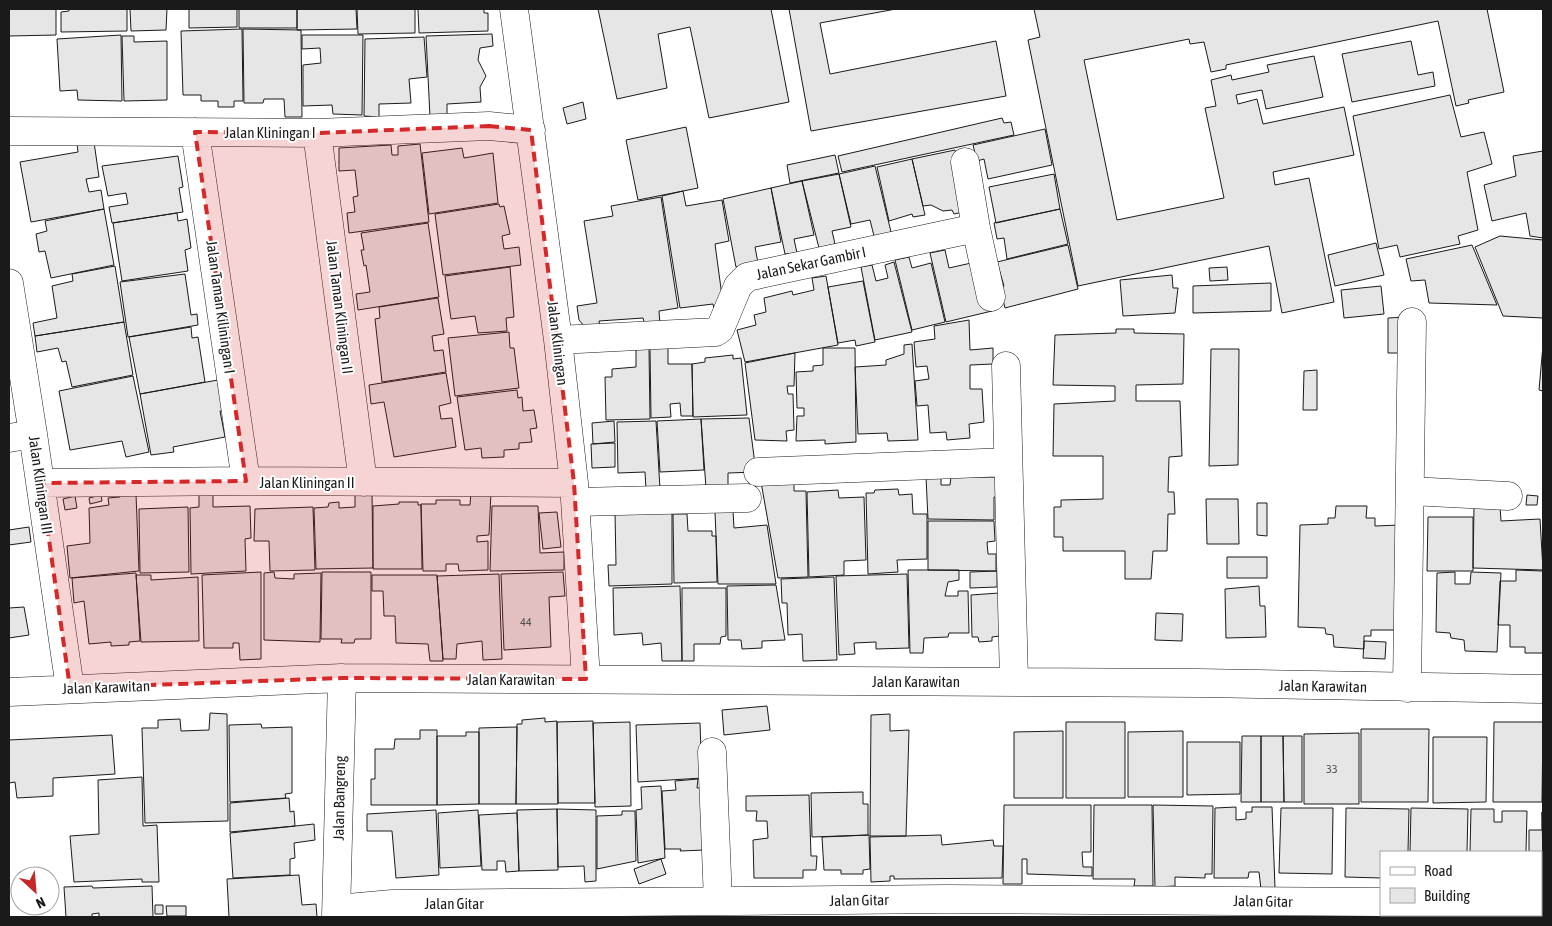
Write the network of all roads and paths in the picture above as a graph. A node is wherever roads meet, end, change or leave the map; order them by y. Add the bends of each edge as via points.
1 (514, 9) edge
2 (9, 130) edge
3 (531, 130) junction
4 (195, 132) junction
5 (318, 133) junction
6 (965, 162) dead end
7 (976, 228) junction
8 (9, 282) edge
9 (991, 298) dead end
10 (1412, 322) dead end
11 (558, 340) junction
12 (1006, 366) dead end
13 (21, 436) edge
14 (1008, 462) junction
15 (758, 472) dead end
16 (246, 481) junction
17 (363, 482) junction
18 (40, 483) junction
19 (1410, 492) junction
20 (575, 493) junction
21 (1508, 496) dead end
22 (747, 498) dead end
23 (342, 678) junction
24 (586, 679) junction
25 (1014, 681) junction
26 (70, 688) junction
27 (1407, 688) junction
28 (1543, 689) edge
29 (9, 692) edge
30 (712, 752) dead end
31 (1380, 902) edge
32 (729, 907) edge
33 (946, 908) edge
34 (1148, 908) edge
35 (1326, 909) edge
36 (336, 913) edge

1 - 3 street, Jalan Kliningan
2 - 4 street, Jalan Kliningan I
3 - 5 street, Jalan Kliningan I via 489,126
3 - 11 street, Jalan Kliningan
4 - 5 street, Jalan Kliningan I
4 - 16 street, Jalan Taman Kiliningan I
5 - 17 street, Jalan Taman Kliningan II
6 - 7 street
7 - 9 street
7 - 11 street, Jalan Sekar Gambir I via 747,278 738,286 716,332
8 - 13 street, Jalan Kliningan III
10 - 19 street
11 - 20 street, Jalan Kliningan
12 - 14 street
13 - 18 street, Jalan Kliningan III
14 - 15 street
14 - 25 street
16 - 17 street, Jalan Kliningan II
16 - 18 street, Jalan Kliningan II
17 - 20 street, Jalan Kliningan II
18 - 26 street, Jalan Kliningan III
19 - 21 street
19 - 27 street
20 - 22 street
20 - 24 street, Jalan Kliningan
23 - 24 street, Jalan Karawitan
23 - 26 street, Jalan Karawitan
23 - 36 street, Jalan Bangreng
24 - 25 street, Jalan Karawitan
25 - 27 street, Jalan Karawitan
26 - 29 street, Jalan Karawitan
27 - 28 street, Jalan Karawitan
30 - 32 street
31 - 35 street, Jalan Gitar
32 - 33 street, Jalan Gitar
32 - 36 street, Jalan Gitar via 392,904
33 - 34 street, Jalan Gitar
34 - 35 street, Jalan Gitar

